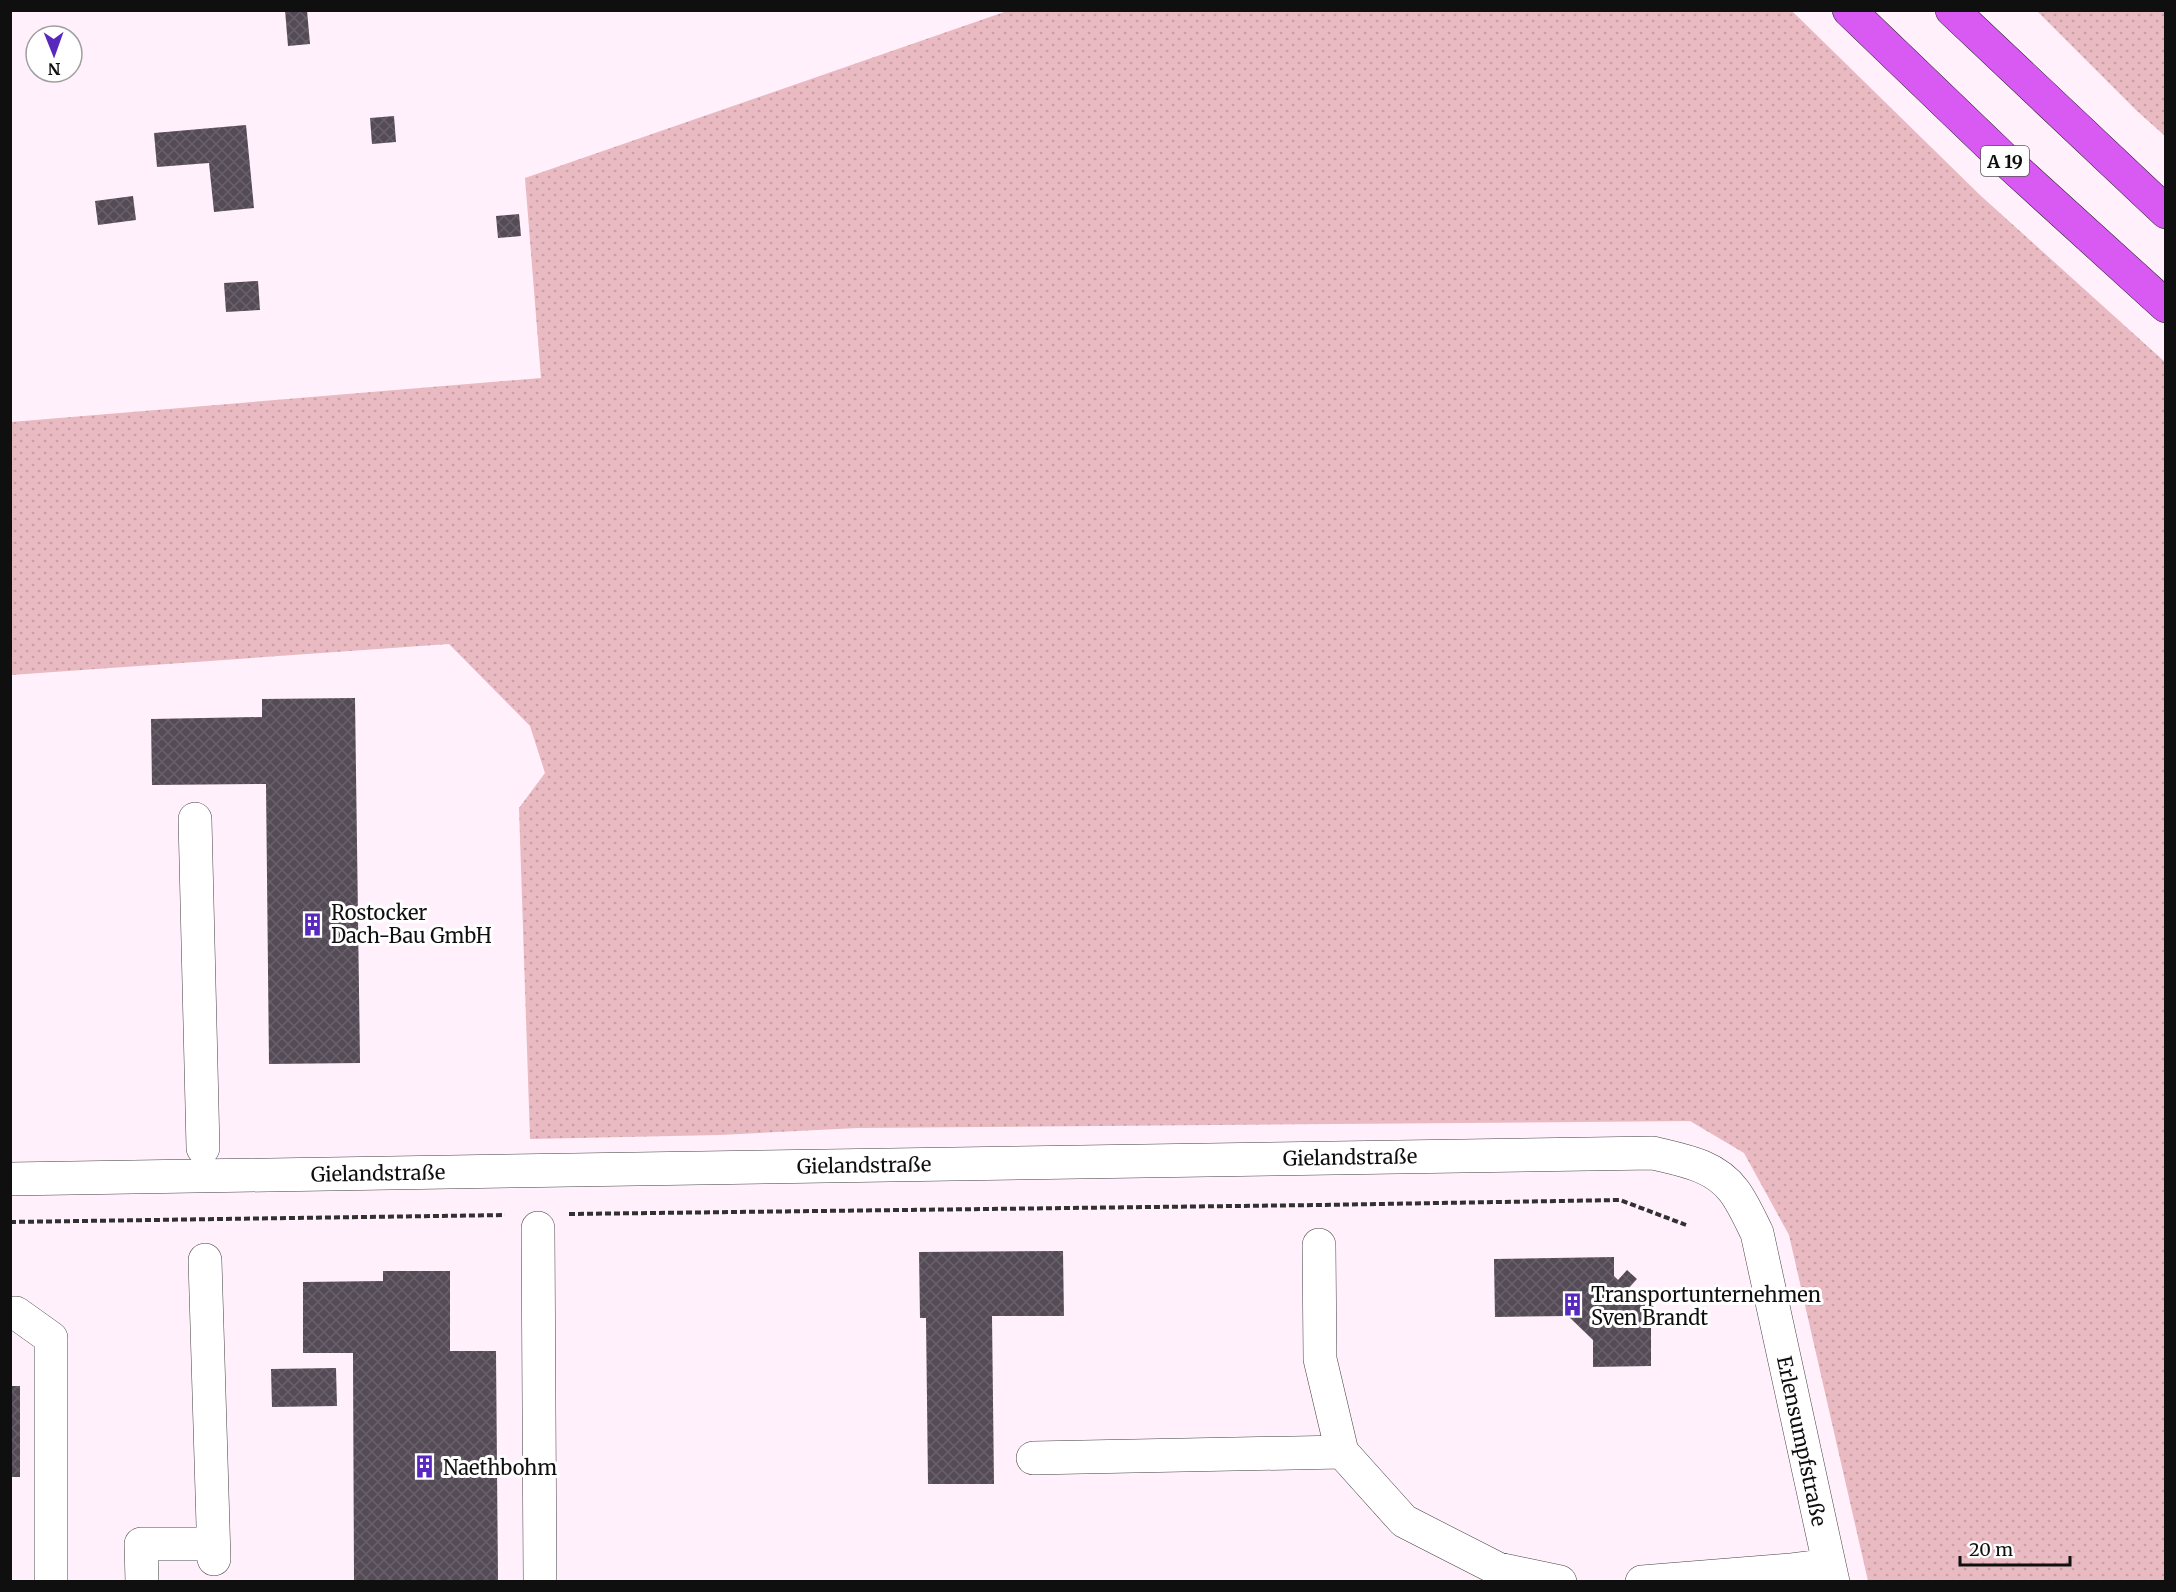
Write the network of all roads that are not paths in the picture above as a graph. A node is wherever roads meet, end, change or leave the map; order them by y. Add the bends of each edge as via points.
1 (1849, 10) edge
2 (1952, 10) edge
3 (2166, 212) edge
4 (2166, 306) edge
5 (195, 819) dead end
6 (202, 1148) dead end
7 (1715, 1172) joint
8 (10, 1179) edge
9 (538, 1219) road end
10 (1318, 1245) dead end
11 (205, 1260) dead end
12 (10, 1313) edge
13 (1342, 1452) junction
14 (1033, 1458) dead end
15 (1831, 1573) edge
16 (51, 1581) edge
17 (142, 1581) edge
18 (540, 1581) edge
19 (1560, 1581) edge
20 (1642, 1581) edge

1 - 4 highway, A 19
2 - 3 highway
5 - 6 street
7 - 8 street, Gielandstraße via 1653,1153
7 - 15 street, Erlensumpfstraße via 1733,1190 1757,1233
9 - 18 street
10 - 13 street via 1320,1359
11 - 17 street via 214,1551 141,1544
12 - 16 street via 16,1313 51,1338
13 - 14 street
13 - 19 street via 1404,1521 1498,1569
15 - 20 street via 1791,1570

